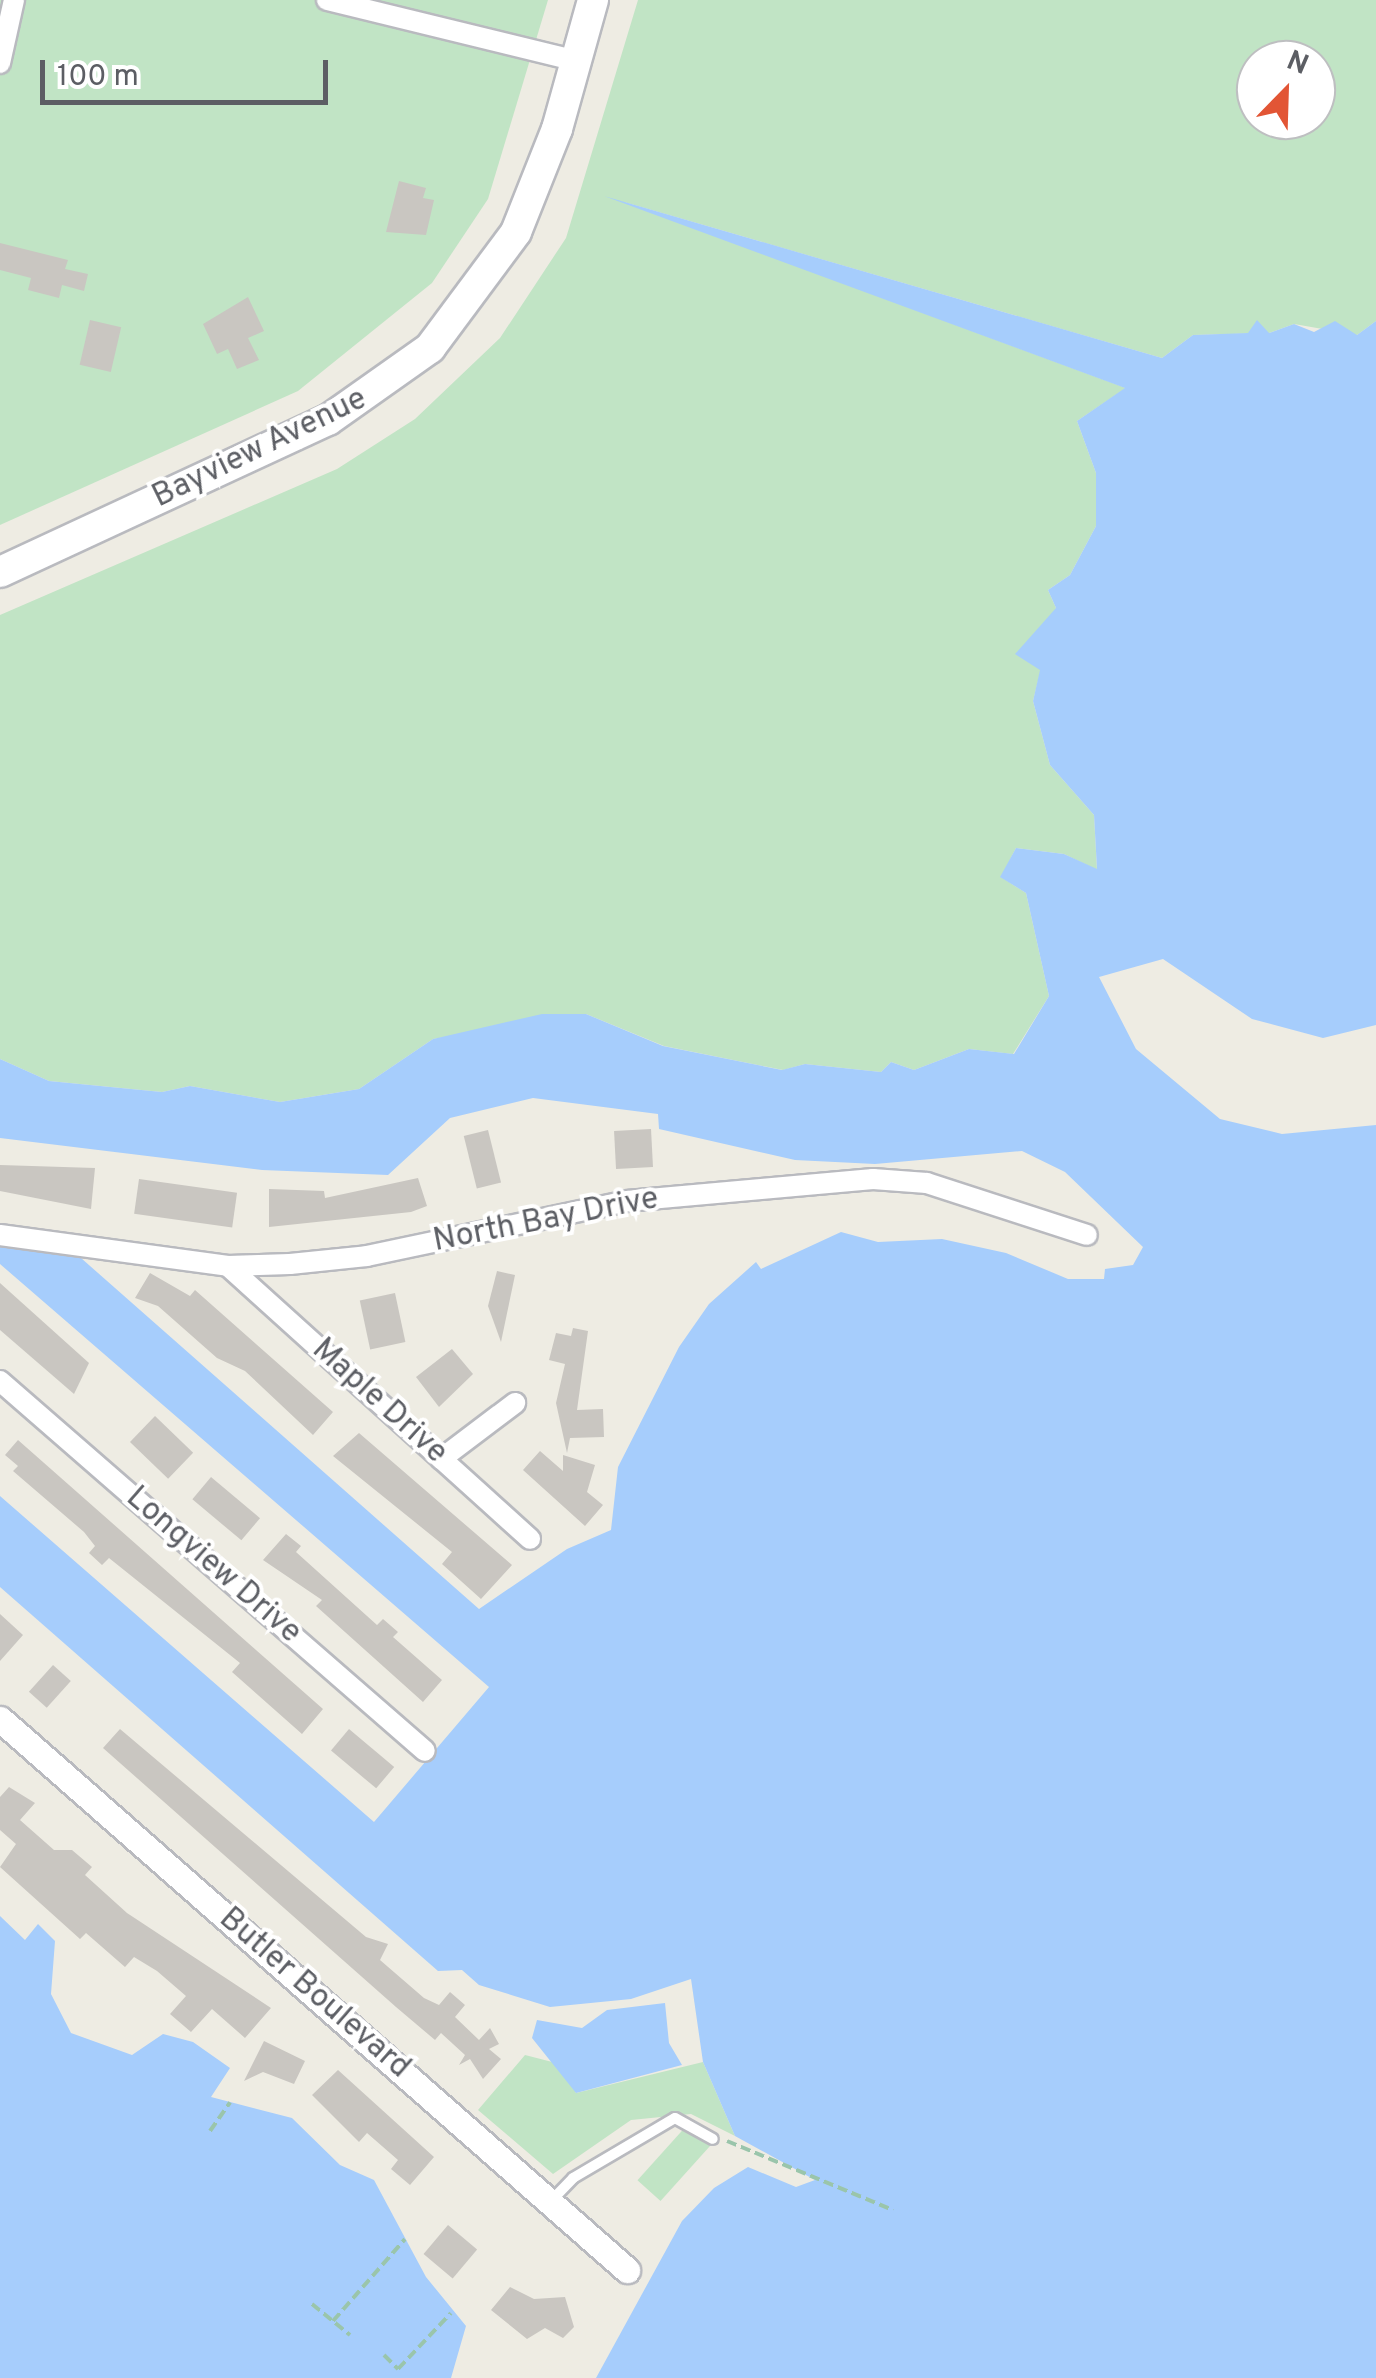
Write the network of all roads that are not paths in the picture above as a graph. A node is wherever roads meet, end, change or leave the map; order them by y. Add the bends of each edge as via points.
1 (14, 0) edge
2 (326, 0) edge
3 (593, 0) edge
4 (577, 61) junction
5 (0, 62) edge
6 (0, 572) edge
7 (0, 1235) edge
8 (1087, 1235) dead end
9 (228, 1266) junction
10 (0, 1382) edge
11 (515, 1403) dead end
12 (441, 1459) junction
13 (530, 1539) dead end
14 (0, 1719) edge
15 (425, 1751) dead end
16 (713, 2139) dead end
17 (551, 2201) junction
18 (627, 2270) dead end

1 - 5 street
2 - 4 street
3 - 4 main road, Bayview Avenue
4 - 6 main road, Bayview Avenue via 516,232 430,348 378,391 311,429
7 - 9 street, North Bay Drive
8 - 9 street, North Bay Drive via 928,1183 873,1180 627,1201 366,1256
9 - 12 street, Maple Drive
10 - 15 street, Longview Drive
11 - 12 street
12 - 13 street, Maple Drive
14 - 17 street, Butler Boulevard
16 - 17 lane via 675,2118 572,2178
17 - 18 street, Butler Boulevard

